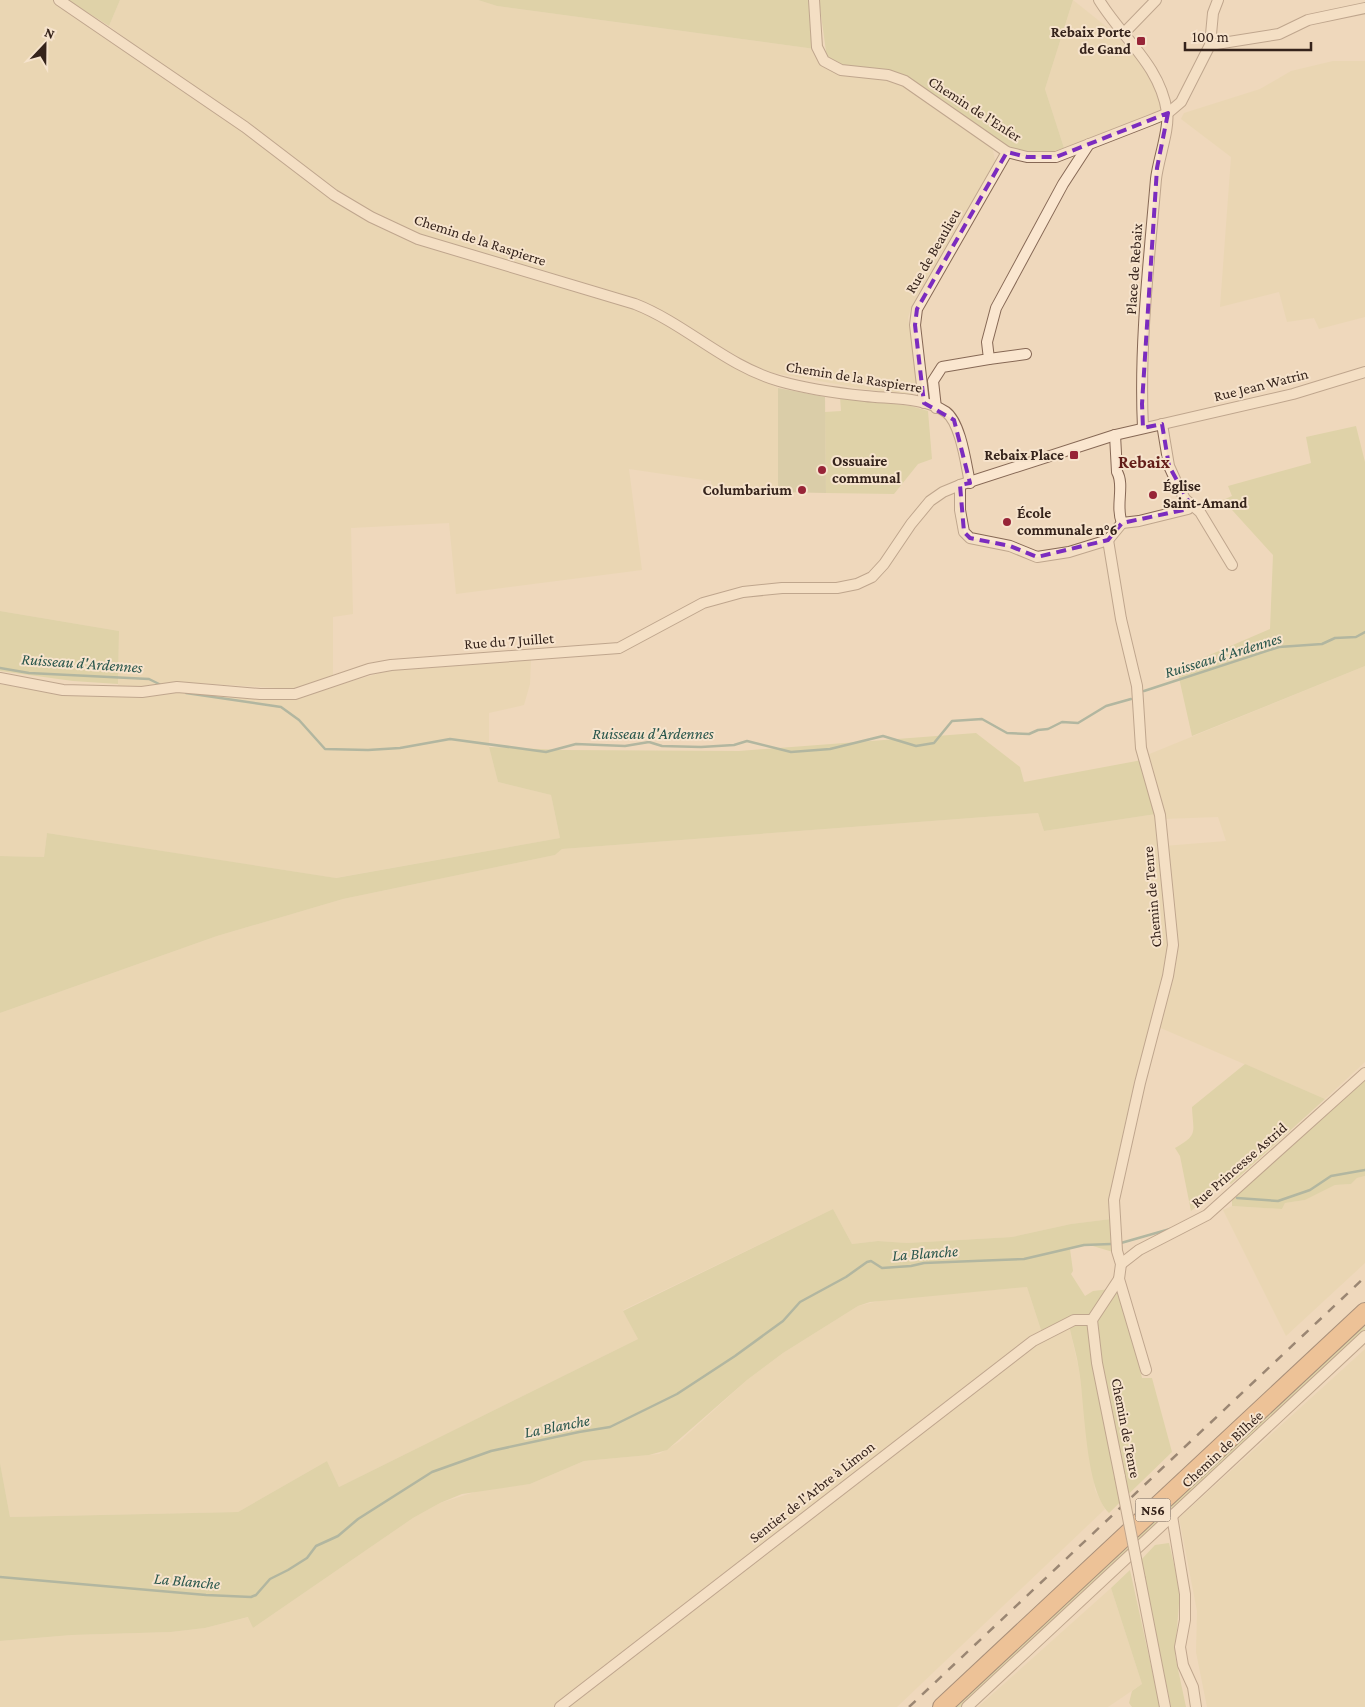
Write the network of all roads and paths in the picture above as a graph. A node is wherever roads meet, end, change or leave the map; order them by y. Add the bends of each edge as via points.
1 (59, 0) edge
2 (814, 0) edge
3 (1099, 0) edge
4 (1156, 0) edge
5 (1218, 0) edge
6 (1365, 8) edge
7 (1125, 32) junction
8 (1210, 45) junction
9 (1168, 112) junction
10 (1089, 144) junction
11 (1008, 152) junction
12 (1026, 354) dead end
13 (989, 359) junction
14 (1365, 372) edge
15 (924, 403) junction
16 (936, 408) junction
17 (1162, 424) junction
18 (1143, 428) junction
19 (1114, 435) junction
20 (965, 484) junction
21 (1190, 504) junction
22 (1122, 523) junction
23 (1108, 540) junction
24 (1232, 565) dead end
25 (0, 678) edge
26 (1365, 1073) edge
27 (1121, 1264) junction
28 (1119, 1279) junction
29 (1365, 1312) edge
30 (1092, 1320) junction
31 (1365, 1336) edge
32 (1146, 1370) dead end
33 (1172, 1516) junction
34 (560, 1707) edge
35 (942, 1707) edge
36 (967, 1707) edge
37 (1165, 1707) edge
38 (1196, 1707) edge

1 - 15 street, Chemin de la Raspierre via 245,127 334,195 418,239 636,304 732,361 779,381 836,393
2 - 11 street, Chemin de l'Enfer via 817,46 824,61 841,70 888,75 905,81
3 - 7 street
4 - 7 street
5 - 8 street via 1213,13
6 - 8 street via 1308,20 1279,34
7 - 9 street via 1152,68
8 - 9 street via 1180,102
9 - 10 street, Chemin de l'Enfer
9 - 18 street, Place de Rebaix via 1157,168 1150,254 1142,379
10 - 11 street, Chemin de l'Enfer via 1056,157 1041,159
10 - 13 street via 1063,184 996,308 987,342
11 - 15 street, Rue de Beaulieu via 917,309 915,325
12 - 13 street
13 - 16 street via 942,367 932,381
14 - 17 street, Rue Jean Watrin via 1294,394
15 - 16 street, Chemin de la Raspierre
16 - 20 street, Chemin de la Raspierre via 954,420
17 - 18 street
17 - 21 street via 1169,466
18 - 19 street
19 - 20 street
19 - 22 street via 1120,476 1118,508
20 - 23 street, Chemin de la Raspierre via 960,510 964,532 970,538 1010,546 1037,557 1069,552
20 - 25 street, Rue du 7 Juillet via 943,492 919,512 872,577 837,588 743,592 703,603 619,648 391,665 369,669 295,694 177,687 142,692 63,690
21 - 22 street via 1188,510 1178,513
21 - 24 street via 1200,512
22 - 23 street
23 - 27 street, Chemin de Tenre via 1138,693 1141,748 1160,815 1173,950 1114,1200 1117,1251
26 - 27 street, Rue Princesse Astrid via 1208,1215 1139,1250
27 - 28 street, Chemin de Tenre
28 - 30 street, Chemin de Tenre
28 - 32 street, Chemin de Tenre
29 - 35 highway, N56
30 - 34 street, Sentier de l'Arbre à Limon via 1074,1320 1033,1340
30 - 37 street, Chemin de Tenre, bridge via 1097,1363
31 - 33 street, Chemin de Bilhée
33 - 36 street, Chemin de Bilhée
33 - 38 street via 1185,1594 1180,1647

